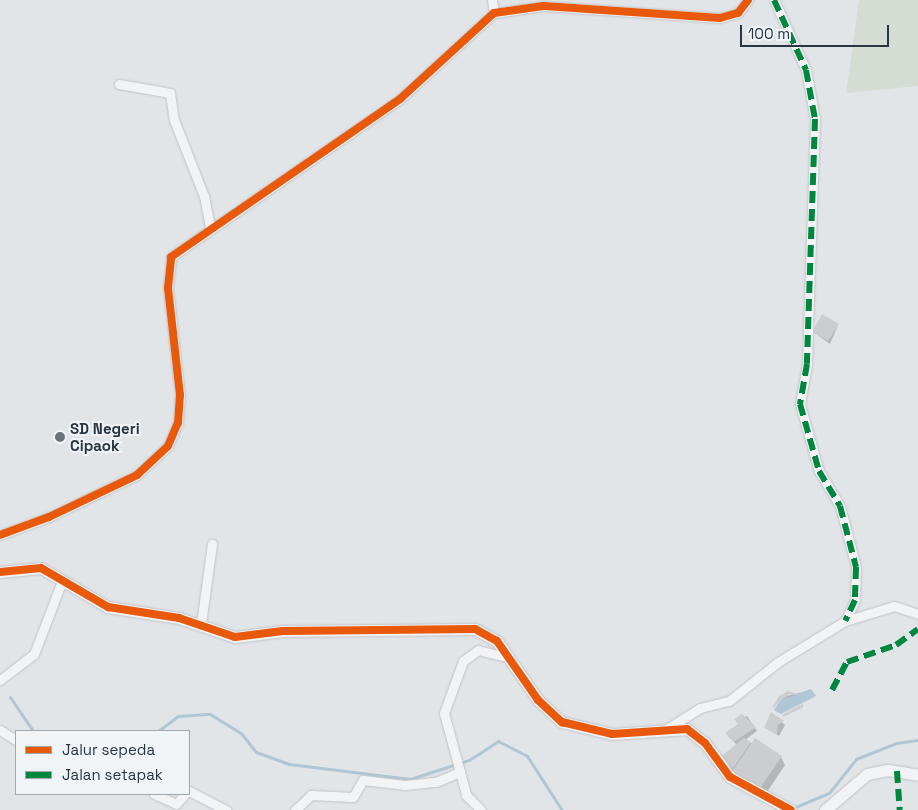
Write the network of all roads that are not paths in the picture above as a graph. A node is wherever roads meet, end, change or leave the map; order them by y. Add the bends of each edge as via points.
1 (492, 0) edge
2 (748, 0) edge
3 (774, 0) edge
4 (586, 4) edge
5 (494, 13) junction
6 (119, 84) dead end
7 (210, 228) junction
8 (0, 534) edge
9 (212, 544) dead end
10 (0, 572) edge
11 (62, 581) junction
12 (918, 614) edge
13 (845, 621) junction
14 (201, 624) junction
15 (507, 657) junction
16 (0, 680) edge
17 (668, 728) junction
18 (0, 730) edge
19 (15, 739) edge
20 (459, 767) junction
21 (918, 775) edge
22 (190, 792) edge
23 (156, 795) edge
24 (184, 795) edge
25 (226, 810) edge
26 (295, 810) edge
27 (481, 810) edge
28 (791, 810) edge
29 (825, 810) edge

1 - 5 street
2 - 4 street via 738,13 720,18
3 - 13 street via 806,70 815,118 808,364 800,404 819,471 840,506 856,567 855,600
4 - 5 street via 523,7
5 - 7 street via 400,99
6 - 7 street via 170,93 174,120 204,196
7 - 8 street via 168,263 180,395 178,423 168,446 137,475 49,517
9 - 14 street
10 - 11 street via 36,567
11 - 14 street via 114,609
11 - 16 street via 34,654
12 - 13 street via 894,606
13 - 17 street via 778,662 729,701 700,708
14 - 15 street via 235,637 283,631 467,628 490,634
15 - 17 street via 538,700 562,722 612,734
15 - 20 street via 478,650 463,661 444,713
17 - 28 street via 693,732 730,777
18 - 19 street
20 - 26 street via 436,782 404,785 363,780 353,797 311,795
20 - 27 street via 466,795
21 - 29 street via 888,770 867,774
22 - 25 street
23 - 24 street via 176,804

